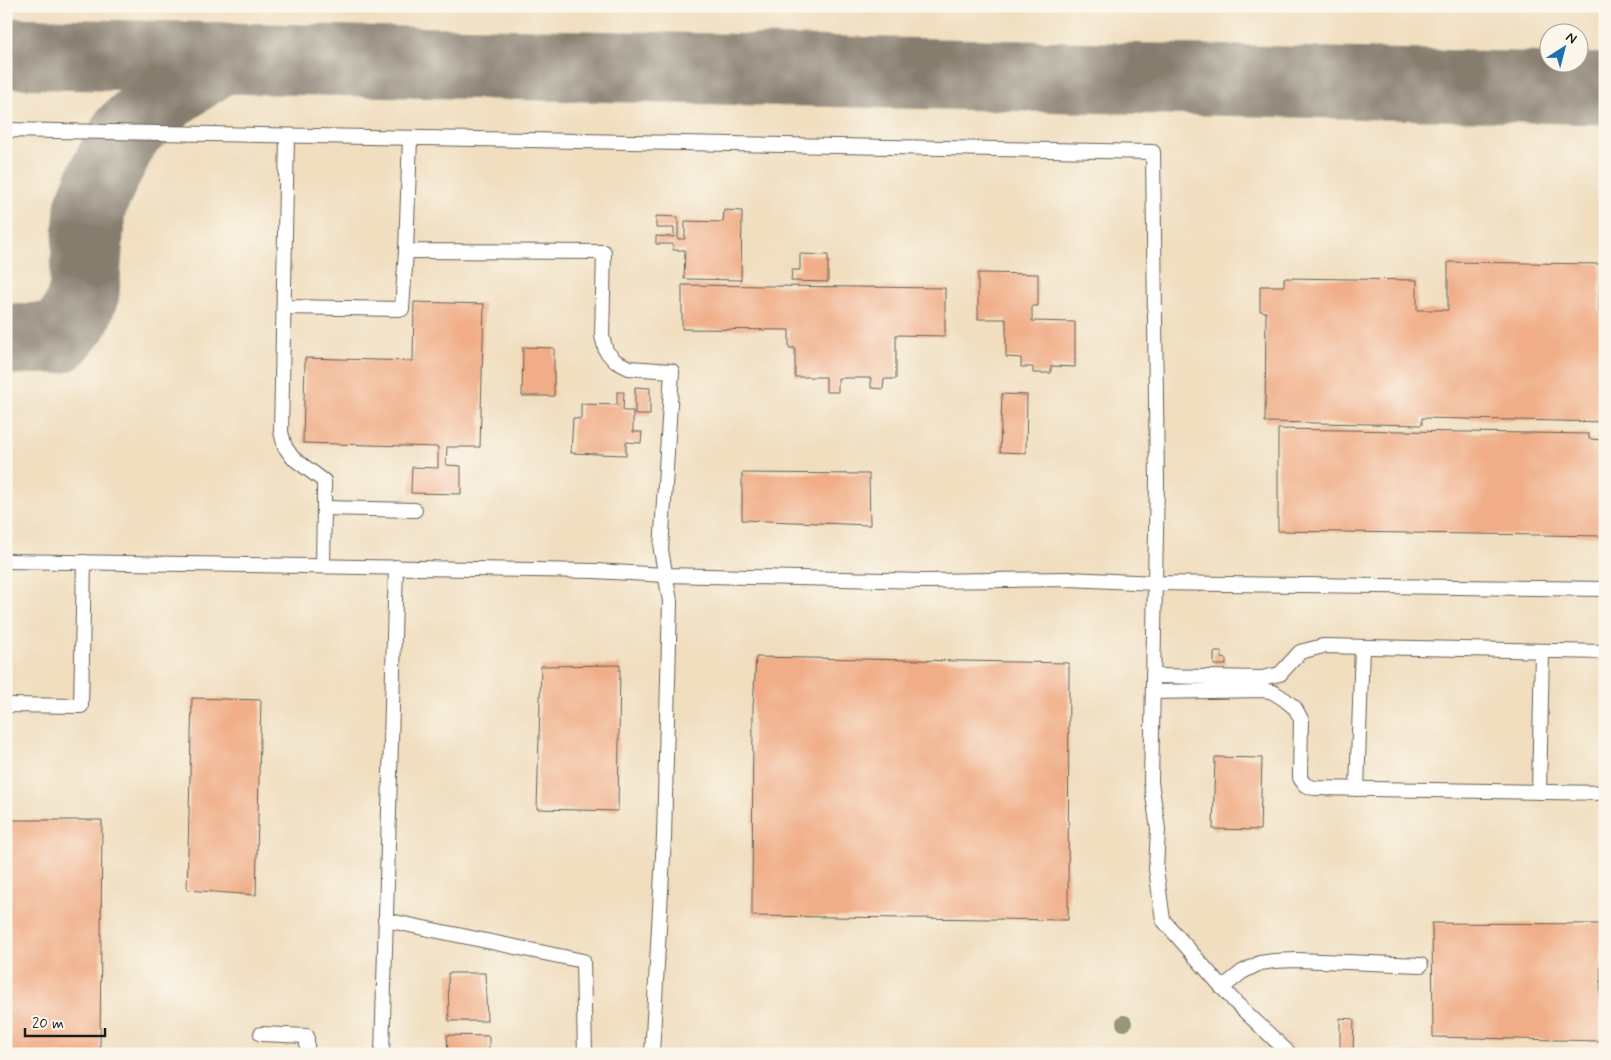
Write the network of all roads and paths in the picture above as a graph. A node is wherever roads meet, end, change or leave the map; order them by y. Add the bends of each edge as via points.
1 (6, 130) edge
2 (287, 136) junction
3 (410, 138) junction
4 (406, 251) junction
5 (284, 307) junction
6 (324, 508) junction
7 (414, 510) dead end
8 (6, 561) edge
9 (84, 562) junction
10 (323, 565) junction
11 (396, 567) junction
12 (665, 575) junction
13 (1156, 583) junction
14 (1605, 589) edge
15 (1362, 647) junction
16 (1542, 651) junction
17 (1605, 652) edge
18 (1154, 676) junction
19 (1153, 692) junction
20 (6, 706) edge
21 (1357, 789) junction
22 (1539, 792) junction
23 (1605, 793) edge
24 (385, 920) junction
25 (1421, 965) dead end
26 (1222, 988) junction
27 (261, 1034) dead end
28 (307, 1054) edge
29 (382, 1054) edge
30 (585, 1054) edge
31 (652, 1054) edge
32 (1290, 1054) edge

1 - 2 lane
2 - 3 lane
2 - 5 lane
3 - 4 lane
3 - 13 lane via 1153,152 1158,482
4 - 5 lane via 402,309
4 - 12 lane via 604,252 602,336 606,351 629,368 672,371 661,550
5 - 6 lane via 281,432 285,447 293,458 324,481
6 - 7 lane
6 - 10 lane
8 - 9 lane
9 - 10 lane
9 - 20 lane via 81,706
10 - 11 lane
11 - 12 lane
11 - 24 lane
12 - 13 lane
12 - 31 lane via 670,601 664,837
13 - 14 lane
13 - 18 lane
15 - 16 lane
15 - 18 lane via 1323,646 1300,652 1280,674 1262,678
15 - 21 lane
16 - 17 lane
16 - 22 lane
18 - 19 lane
19 - 21 lane via 1273,692 1295,708 1301,719 1300,778 1305,785
19 - 26 lane via 1151,782 1158,829 1156,869 1162,920
21 - 22 lane
22 - 23 lane
24 - 29 lane
24 - 30 lane via 583,961
25 - 26 lane via 1274,961 1260,963 1242,972
26 - 32 lane
27 - 28 lane via 308,1036

